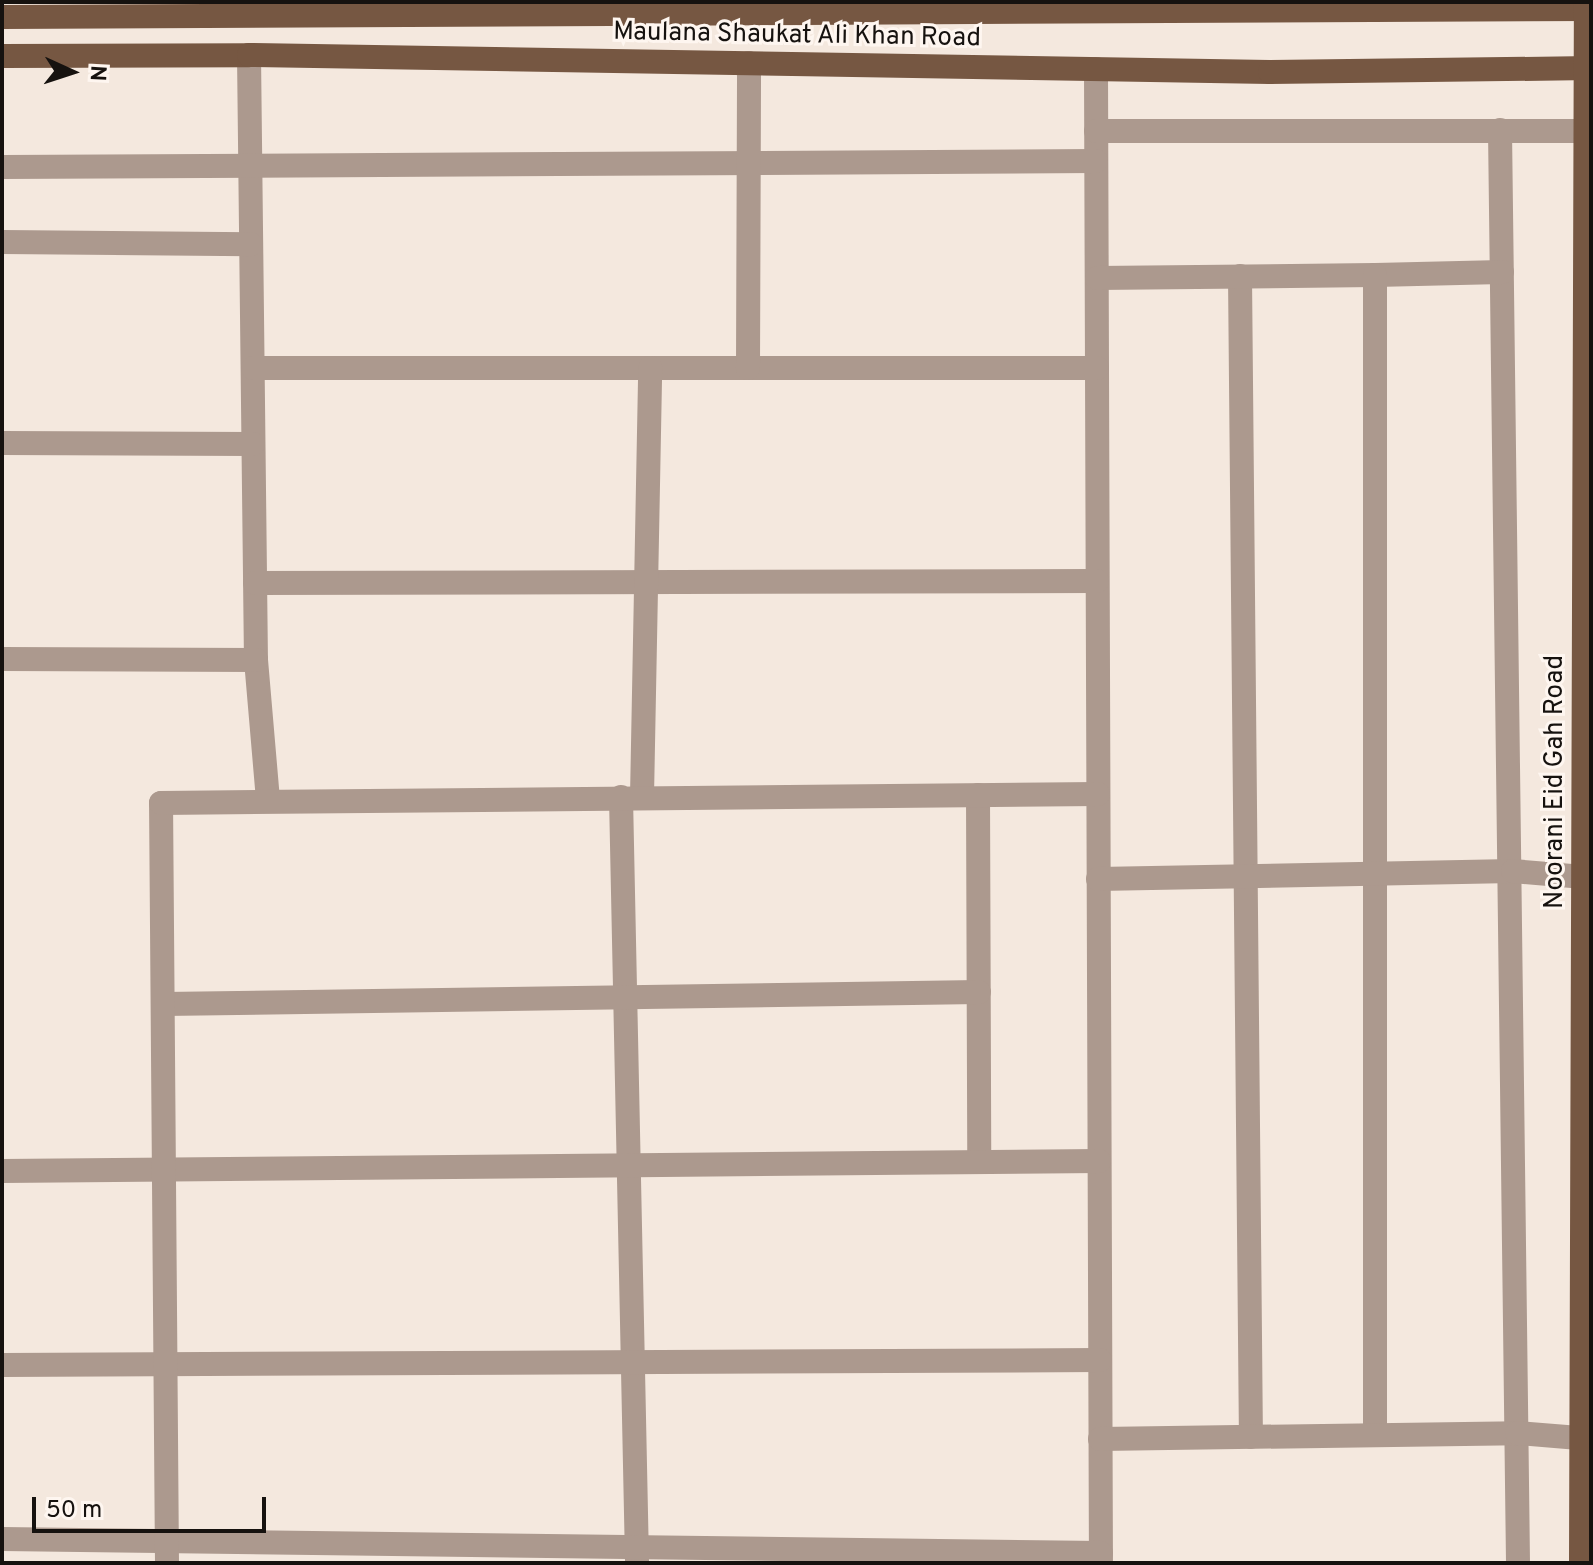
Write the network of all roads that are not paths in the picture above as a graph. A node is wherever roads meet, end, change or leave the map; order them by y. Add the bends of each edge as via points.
1 (1463, 5) edge
2 (1588, 7) edge
3 (2, 17) edge
4 (249, 55) junction
5 (2, 56) edge
6 (749, 63) junction
7 (1588, 68) edge
8 (1096, 69) junction
9 (1500, 130) junction
10 (1096, 131) junction
11 (1589, 131) edge
12 (1096, 161) junction
13 (746, 164) junction
14 (2, 167) edge
15 (250, 167) junction
16 (2, 242) edge
17 (251, 244) junction
18 (1502, 272) junction
19 (1375, 275) junction
20 (1240, 276) junction
21 (1097, 278) junction
22 (253, 368) junction
23 (650, 368) junction
24 (748, 368) junction
25 (1097, 368) junction
26 (2, 443) edge
27 (253, 444) junction
28 (1097, 581) junction
29 (647, 582) junction
30 (255, 583) junction
31 (2, 659) edge
32 (256, 660) junction
33 (1098, 794) junction
34 (978, 795) junction
35 (632, 797) junction
36 (268, 799) junction
37 (1513, 871) junction
38 (1376, 873) junction
39 (1246, 876) junction
40 (1584, 877) junction
41 (1098, 879) junction
42 (979, 992) junction
43 (623, 997) junction
44 (164, 1004) junction
45 (1099, 1161) junction
46 (979, 1162) junction
47 (628, 1165) junction
48 (167, 1168) junction
49 (2, 1171) edge
50 (1100, 1360) junction
51 (632, 1361) junction
52 (2, 1365) edge
53 (167, 1367) junction
54 (1517, 1433) junction
55 (1375, 1435) junction
56 (1251, 1437) junction
57 (1579, 1438) junction
58 (1100, 1439) junction
59 (2, 1539) edge
60 (167, 1554) edge
61 (637, 1556) edge
62 (1101, 1558) edge
63 (1518, 1563) edge
64 (1581, 1563) edge

1 - 2 main road, Maulana Shaukat Ali Khan Road
1 - 3 main road, Maulana Shaukat Ali Khan Road
2 - 7 main road, Noorani Eid Gah Road
4 - 5 main road, Maulana Shaukat Ali Khan Road
4 - 6 main road, Maulana Shaukat Ali Khan Road
4 - 15 street
6 - 8 main road, Maulana Shaukat Ali Khan Road
6 - 13 street
7 - 8 main road, Maulana Shaukat Ali Khan Road
7 - 11 main road, Noorani Eid Gah Road
8 - 10 street
9 - 10 street
9 - 11 street
9 - 18 street
10 - 12 street
11 - 40 main road, Noorani Eid Gah Road
12 - 13 street
12 - 21 street
13 - 15 street
13 - 24 street
14 - 15 street
15 - 17 street
16 - 17 street
17 - 22 street
18 - 19 street
18 - 37 street
19 - 20 street
19 - 38 street
20 - 21 street
20 - 39 street
21 - 25 street
22 - 23 street
22 - 27 street
23 - 24 street
23 - 29 street
24 - 25 street
25 - 28 street
26 - 27 street
27 - 30 street
28 - 29 street
28 - 33 street
29 - 30 street
29 - 35 street
30 - 32 street
31 - 32 street
32 - 36 street
33 - 34 street
33 - 41 street
34 - 35 street
34 - 42 street
35 - 36 street
35 - 43 street
36 - 44 street via 161,803
37 - 38 street
37 - 40 street
37 - 54 street
38 - 39 street
38 - 55 street
39 - 41 street
39 - 56 street
40 - 57 main road, Noorani Eid Gah Road
41 - 45 street
42 - 43 street
42 - 46 street
43 - 44 street
43 - 47 street
44 - 48 street
45 - 46 street
45 - 50 street
46 - 47 street
47 - 48 street
47 - 51 street
48 - 49 street
48 - 53 street
50 - 51 street
50 - 58 street
51 - 53 street
51 - 61 street
52 - 53 street
53 - 60 street
54 - 55 street
54 - 57 street
54 - 63 street
55 - 56 street
56 - 58 street
57 - 64 main road, Noorani Eid Gah Road
58 - 62 street
59 - 60 street
60 - 61 street
61 - 62 street

